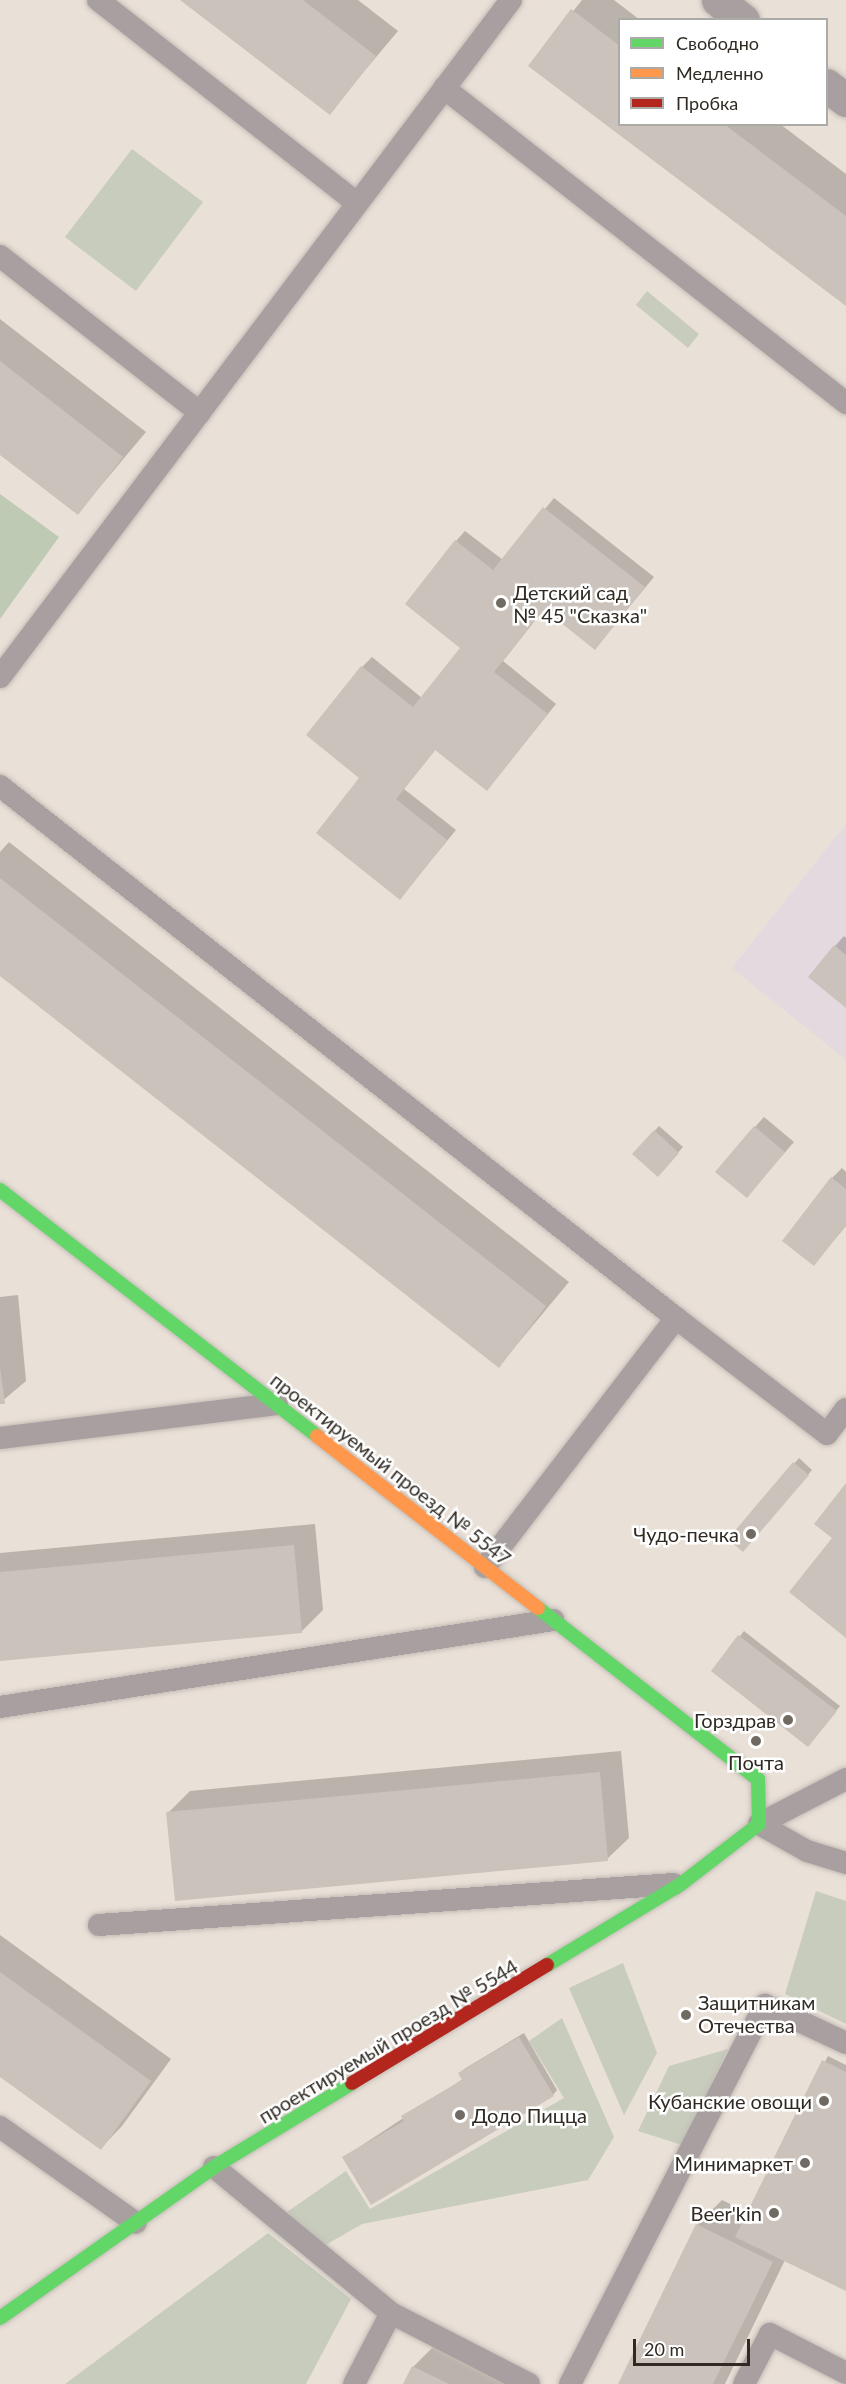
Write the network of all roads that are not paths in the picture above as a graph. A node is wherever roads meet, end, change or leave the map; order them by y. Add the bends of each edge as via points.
1 (98, 0) edge
2 (511, 0) edge
3 (718, 0) edge
4 (740, 18) edge
5 (828, 86) edge
6 (444, 88) junction
7 (846, 100) edge
8 (357, 203) junction
9 (0, 256) edge
10 (846, 403) edge
11 (200, 412) junction
12 (0, 677) edge
13 (0, 786) edge
14 (0, 1190) edge
15 (676, 1318) junction
16 (277, 1404) junction
17 (846, 1409) edge
18 (0, 1438) edge
19 (485, 1567) junction
20 (554, 1620) junction
21 (0, 1707) edge
22 (846, 1779) edge
23 (759, 1824) junction
24 (846, 1863) edge
25 (681, 1884) junction
26 (99, 1925) dead end
27 (846, 2043) edge
28 (0, 2127) edge
29 (214, 2167) junction
30 (136, 2223) junction
31 (390, 2313) junction
32 (0, 2318) edge
33 (846, 2373) edge
34 (354, 2384) edge
35 (529, 2384) edge
36 (570, 2384) edge
37 (744, 2384) edge

1 - 8 lane
2 - 6 lane
3 - 4 street
5 - 7 street
6 - 8 lane
6 - 10 lane
8 - 11 lane
9 - 11 lane
11 - 12 lane
13 - 15 lane
14 - 16 street, проектируемый проезд № 5547
15 - 17 lane via 827,1434
15 - 19 lane
16 - 18 lane
16 - 19 street, проектируемый проезд № 5547
19 - 20 street, проектируемый проезд № 5547
20 - 21 lane
20 - 23 street, проектируемый проезд № 5547 via 758,1779
22 - 23 lane
23 - 24 lane via 807,1851
23 - 25 street, проектируемый проезд № 5544
25 - 26 lane
25 - 29 street, проектируемый проезд № 5544
27 - 36 lane via 765,2005
28 - 30 lane
29 - 30 street, проектируемый проезд № 5544
29 - 31 lane
30 - 32 street, проектируемый проезд № 5544
31 - 34 lane
31 - 35 lane
33 - 37 lane via 770,2334

